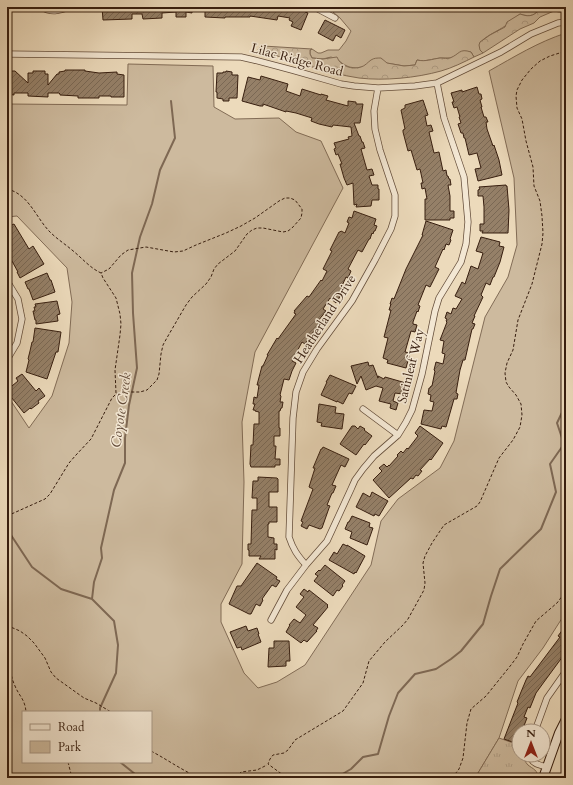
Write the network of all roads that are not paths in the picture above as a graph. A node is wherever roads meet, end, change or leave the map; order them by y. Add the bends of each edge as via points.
1 (41, 7) edge
2 (70, 7) edge
3 (314, 7) edge
4 (335, 18) dead end
5 (566, 22) edge
6 (7, 54) edge
7 (437, 83) junction
8 (378, 88) junction
9 (7, 281) edge
10 (8, 358) edge
11 (363, 409) dead end
12 (398, 435) junction
13 (306, 565) junction
14 (270, 620) dead end
15 (566, 671) edge
16 (566, 719) edge
17 (538, 723) edge
18 (535, 763) edge
19 (547, 767) junction
20 (544, 778) edge

1 - 2 street via 52,11
3 - 4 street
5 - 7 street, Lilac Ridge Road via 531,34 501,52
6 - 8 street, Lilac Ridge Road via 241,57 341,84
7 - 8 street, Lilac Ridge Road
7 - 12 street, Satinleaf Way via 444,118 464,177 468,222 466,244 461,262 439,298 412,410
8 - 13 street, Heatherland Drive via 374,111 375,129 395,195 391,229 352,300 303,372 296,392 289,537 297,555
9 - 10 street via 18,299 22,319 17,344
11 - 12 street
12 - 13 street, Satinleaf Way via 374,456 355,480 327,542
13 - 14 street, Satinleaf Way
15 - 17 street via 547,698
16 - 19 street
18 - 19 street
19 - 20 street

